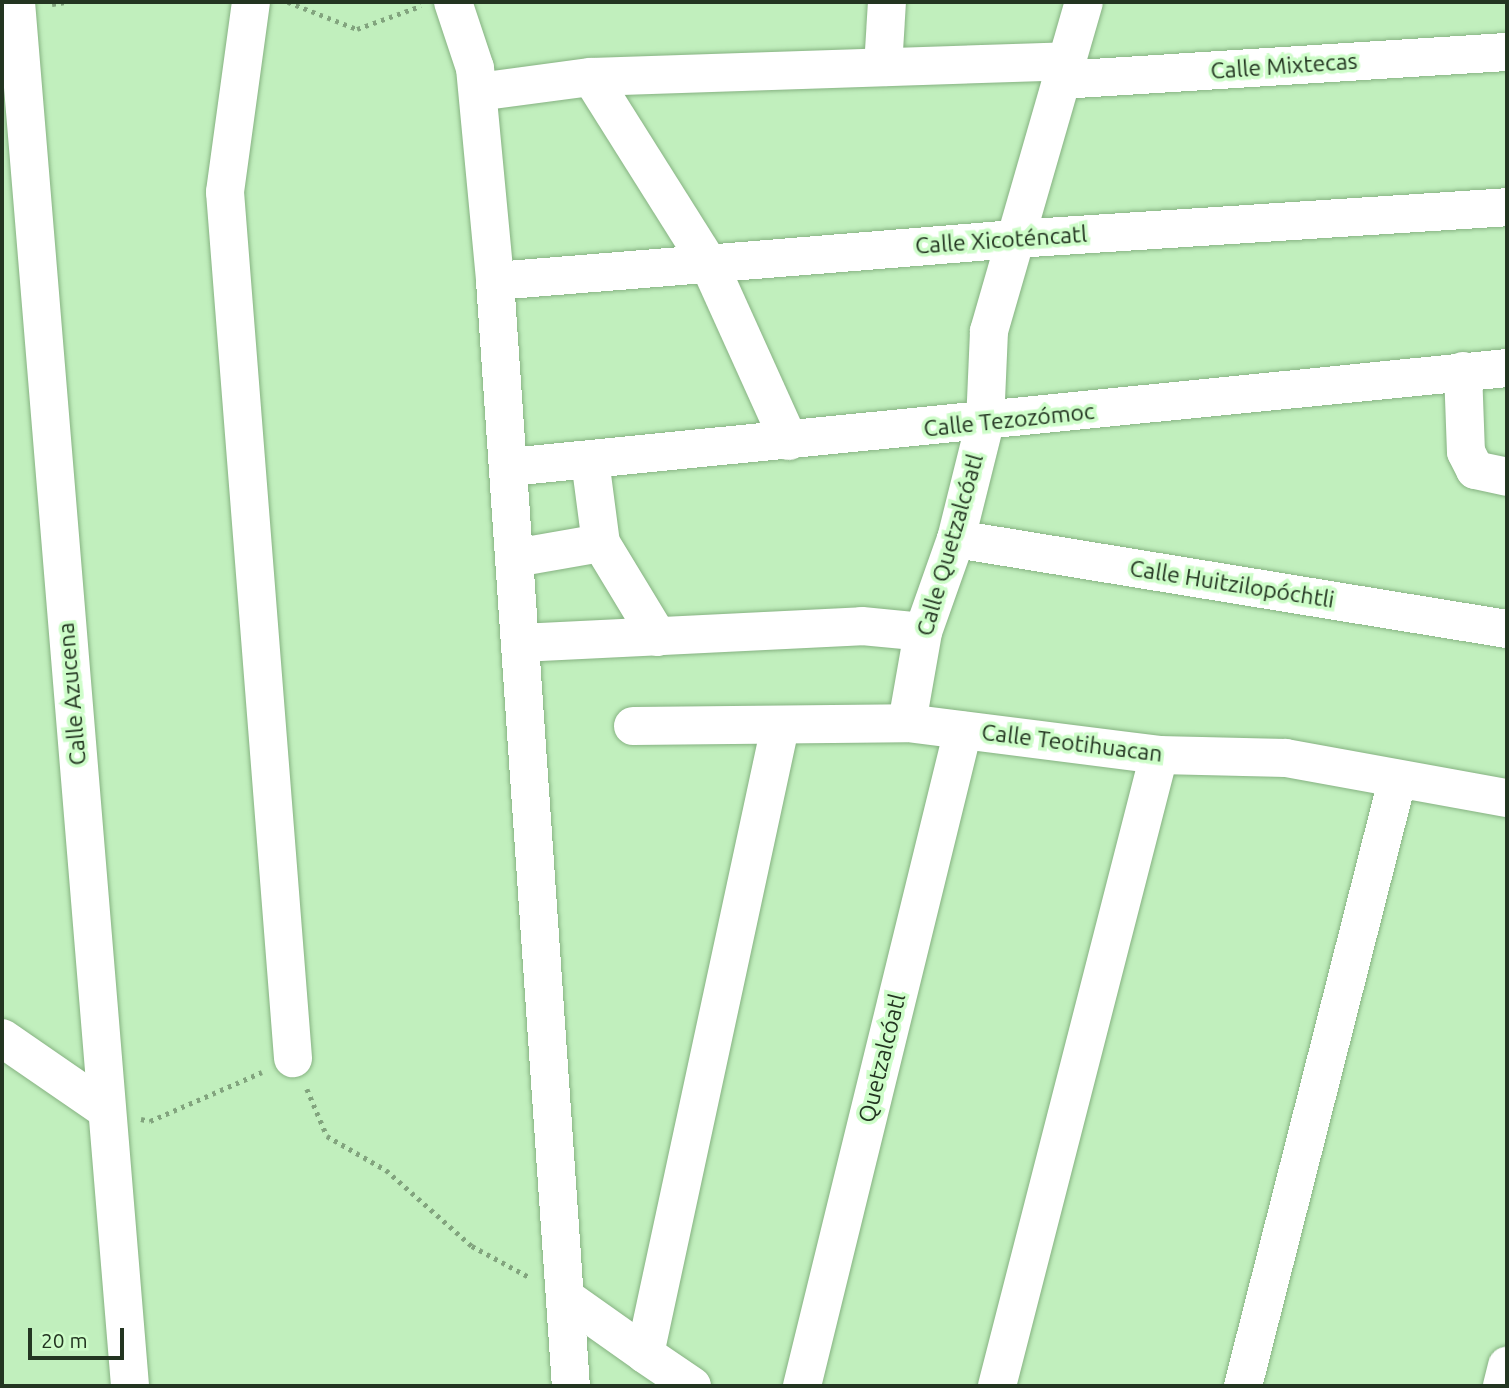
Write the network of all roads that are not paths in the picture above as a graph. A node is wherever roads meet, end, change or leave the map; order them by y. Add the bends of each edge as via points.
1 (16, 2) edge
2 (251, 2) edge
3 (453, 2) edge
4 (887, 2) edge
5 (1084, 2) edge
6 (1507, 52) edge
7 (883, 67) junction
8 (1064, 71) junction
9 (591, 77) junction
10 (478, 92) junction
11 (1507, 208) edge
12 (1015, 239) junction
13 (710, 266) junction
14 (495, 281) junction
15 (1507, 368) edge
16 (1463, 371) junction
17 (985, 423) junction
18 (789, 442) junction
19 (590, 460) junction
20 (510, 467) junction
21 (1507, 477) edge
22 (956, 539) junction
23 (601, 543) junction
24 (515, 558) junction
25 (1507, 629) edge
26 (923, 632) junction
27 (658, 637) junction
28 (520, 643) junction
29 (907, 723) junction
30 (633, 726) dead end
31 (780, 727) junction
32 (963, 730) junction
33 (1159, 755) junction
34 (1397, 781) junction
35 (1507, 798) edge
36 (2, 1038) edge
37 (293, 1058) road end
38 (105, 1109) junction
39 (566, 1298) junction
40 (645, 1354) junction
41 (1507, 1366) edge
42 (130, 1386) edge
43 (571, 1386) edge
44 (692, 1386) edge
45 (802, 1386) edge
46 (997, 1386) edge
47 (1242, 1386) edge
48 (1503, 1386) edge

1 - 38 street, Calle Azucena
2 - 37 street via 225,192
3 - 10 street
4 - 7 street
5 - 8 street, Calle Quetzalcóatl
6 - 8 street, Calle Mixtecas
7 - 8 street, Calle Mixtecas
7 - 9 street, Calle Mixtecas
8 - 12 street, Calle Quetzalcóatl
9 - 10 street, Calle Mixtecas
9 - 13 street
10 - 14 street
11 - 12 street, Calle Xicoténcatl
12 - 13 street, Calle Xicoténcatl
12 - 17 street, Calle Quetzalcóatl via 989,331
13 - 14 street, Calle Xicoténcatl
13 - 18 street
14 - 20 street
15 - 16 street, Calle Tezozómoc
16 - 17 street, Calle Tezozómoc
16 - 21 street via 1466,452 1475,470
17 - 18 street, Calle Tezozómoc
17 - 22 street, Calle Quetzalcóatl
18 - 19 street, Calle Tezozómoc
19 - 20 street, Calle Tezozómoc
19 - 23 street
20 - 24 street
22 - 25 street, Calle Huitzilopóchtli
22 - 26 street, Calle Quetzalcóatl
23 - 24 street
23 - 27 street
24 - 28 street
26 - 27 street via 862,626
26 - 29 street, Calle Quetzalcóatl
27 - 28 street
28 - 39 street
29 - 31 street, Calle Teotihuacan
29 - 32 street, Calle Teotihuacan
30 - 31 street, Calle Teotihuacan
31 - 40 street
32 - 33 street, Calle Teotihuacan
32 - 45 street, Quetzalcóatl
33 - 34 street, Calle Teotihuacan via 1286,758
33 - 46 street
34 - 35 street, Calle Teotihuacan
34 - 47 street
36 - 38 street
38 - 42 street, Calle Azucena
39 - 40 street
39 - 43 street
40 - 44 street
41 - 48 street

